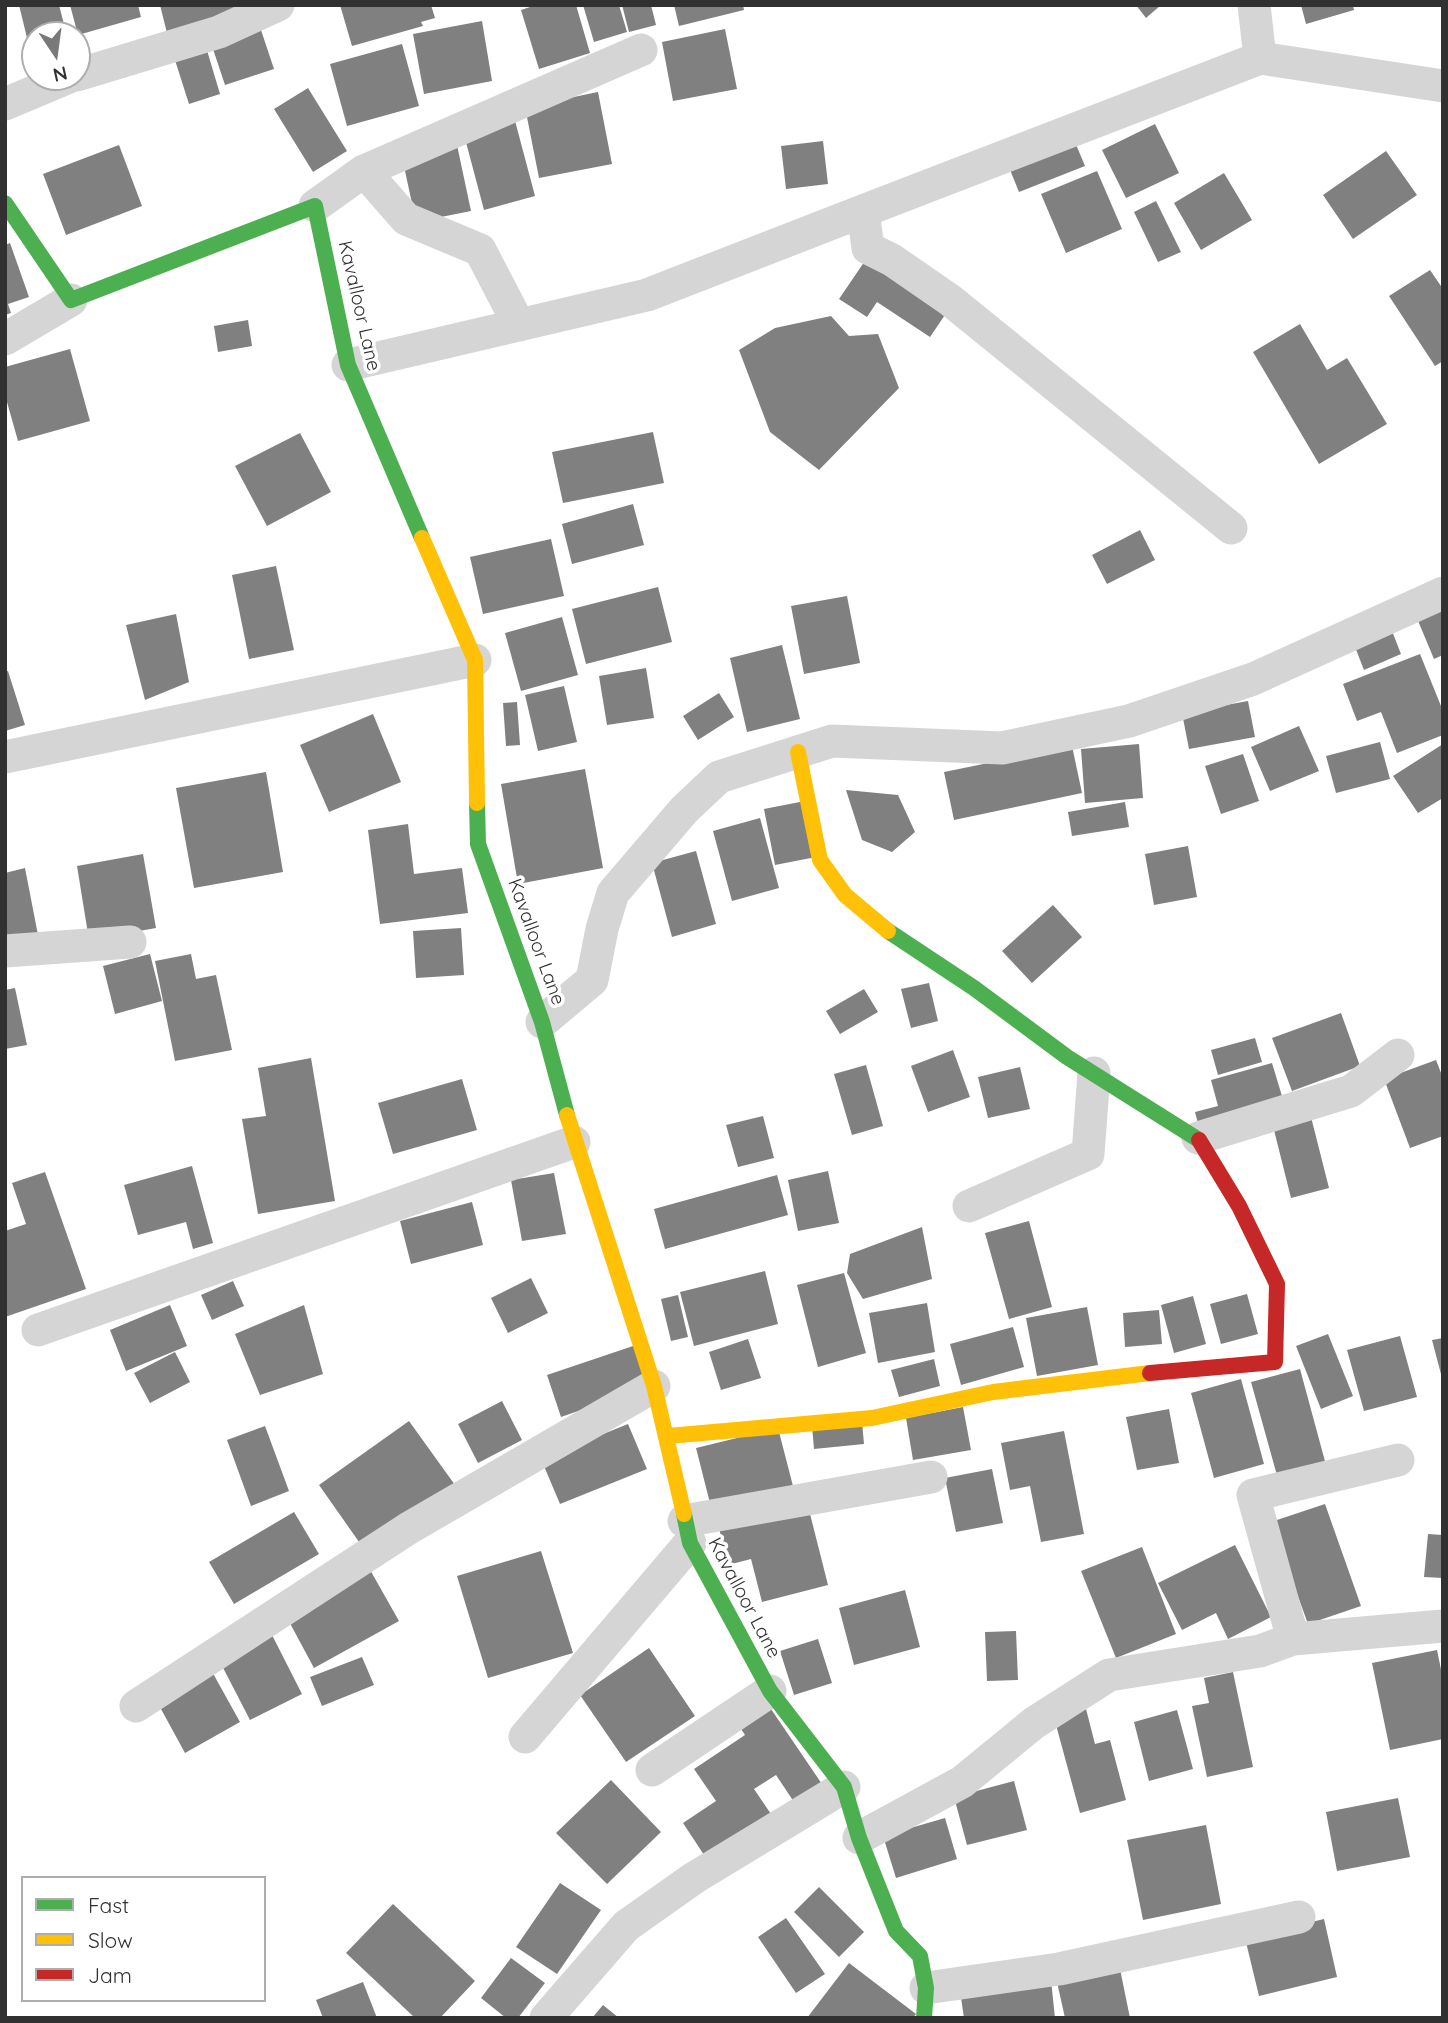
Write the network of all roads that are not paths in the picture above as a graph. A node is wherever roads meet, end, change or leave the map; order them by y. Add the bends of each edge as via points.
1 (278, 5) edge
2 (1254, 5) edge
3 (641, 50) dead end
4 (1261, 58) junction
5 (91, 71) edge
6 (1443, 86) edge
7 (36, 91) edge
8 (5, 104) edge
9 (364, 171) junction
10 (5, 203) edge
11 (315, 206) junction
12 (863, 212) junction
13 (71, 300) junction
14 (519, 325) junction
15 (5, 339) edge
16 (348, 365) junction
17 (1230, 528) dead end
18 (1443, 593) edge
19 (475, 660) junction
20 (798, 752) junction
21 (5, 757) edge
22 (130, 942) dead end
23 (5, 951) edge
24 (542, 1023) junction
25 (1398, 1055) dead end
26 (1094, 1073) junction
27 (1198, 1138) junction
28 (574, 1142) junction
29 (968, 1206) dead end
30 (38, 1330) dead end
31 (654, 1386) junction
32 (668, 1436) junction
33 (1398, 1460) dead end
34 (931, 1477) dead end
35 (687, 1532) junction
36 (1443, 1626) edge
37 (1293, 1639) junction
38 (770, 1691) junction
39 (136, 1706) dead end
40 (525, 1737) dead end
41 (652, 1770) dead end
42 (844, 1787) junction
43 (859, 1838) junction
44 (1298, 1917) dead end
45 (925, 2003) edge
46 (546, 2018) edge

1 - 5 street via 219,32
2 - 4 street
3 - 9 street
4 - 6 street
4 - 12 street
7 - 8 street
9 - 11 street
9 - 14 street via 405,219 480,250
10 - 13 street
11 - 13 street
11 - 16 street, Kavalloor Lane
12 - 14 street via 647,295
12 - 17 street via 869,248 950,300
13 - 15 street
14 - 16 street
16 - 19 street, Kavalloor Lane
18 - 20 street via 1253,679 1129,721 1002,748 832,740
19 - 21 street
19 - 24 street, Kavalloor Lane via 478,844
20 - 24 street via 719,777 684,810 613,893 592,980
20 - 26 street via 820,860 845,895 894,936
22 - 23 street
24 - 28 street, Kavalloor Lane
25 - 27 street via 1351,1091
26 - 27 street
26 - 29 street via 1088,1154
27 - 32 street via 1239,1206 1277,1284 1275,1362 993,1392 872,1418
28 - 30 street
28 - 31 street, Kavalloor Lane
31 - 32 street, Kavalloor Lane
31 - 39 street via 409,1528
32 - 35 street, Kavalloor Lane
33 - 37 street via 1253,1495
34 - 35 street
35 - 38 street, Kavalloor Lane
35 - 40 street
36 - 37 street
37 - 43 street via 1260,1651 1109,1675 1034,1723 962,1782
38 - 41 street
38 - 42 street, Kavalloor Lane
42 - 43 street, Kavalloor Lane
42 - 46 street via 694,1878 626,1926
43 - 45 street, Kavalloor Lane via 896,1931 920,1956
44 - 45 street

